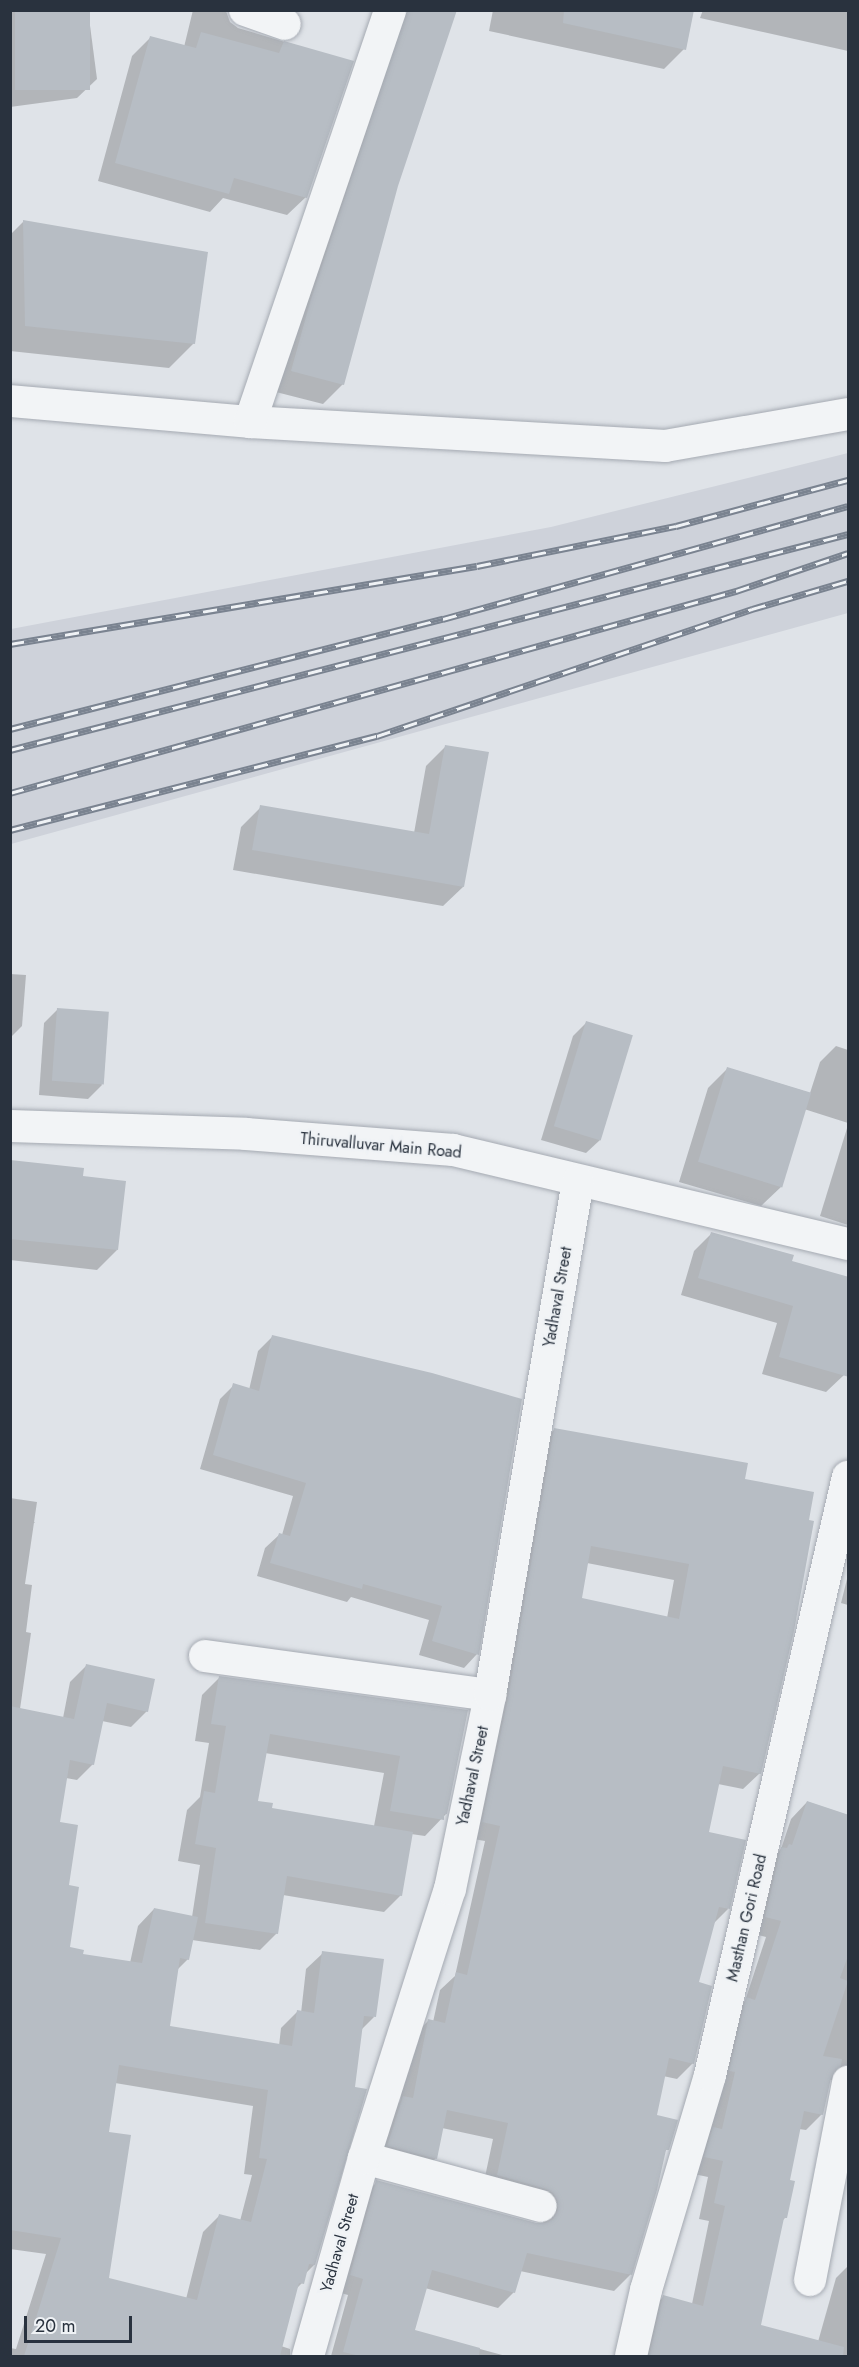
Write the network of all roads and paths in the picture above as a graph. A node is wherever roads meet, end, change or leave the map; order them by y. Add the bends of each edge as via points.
1 (245, 10) edge
2 (390, 10) edge
3 (285, 24) dead end
4 (10, 401) edge
5 (849, 414) edge
6 (250, 422) junction
7 (10, 1126) edge
8 (578, 1181) junction
9 (849, 1244) edge
10 (849, 1477) edge
11 (837, 1587) edge
12 (205, 1656) dead end
13 (490, 1695) junction
14 (849, 2082) edge
15 (364, 2158) junction
16 (542, 2206) dead end
17 (810, 2280) dead end
18 (308, 2356) edge
19 (632, 2356) edge

1 - 3 street
2 - 6 street
4 - 6 street
5 - 6 street via 664,446
7 - 8 street, Thiruvalluvar Main Road via 246,1134 453,1150
8 - 9 street, Thiruvalluvar Main Road
8 - 13 street, Yadhaval Street
10 - 11 street, Masthan Gori Road
11 - 19 street, Masthan Gori Road via 710,2075 646,2290
12 - 13 street
13 - 15 street, Yadhaval Street via 450,1890
14 - 17 street
15 - 16 street
15 - 18 street, Yadhaval Street

